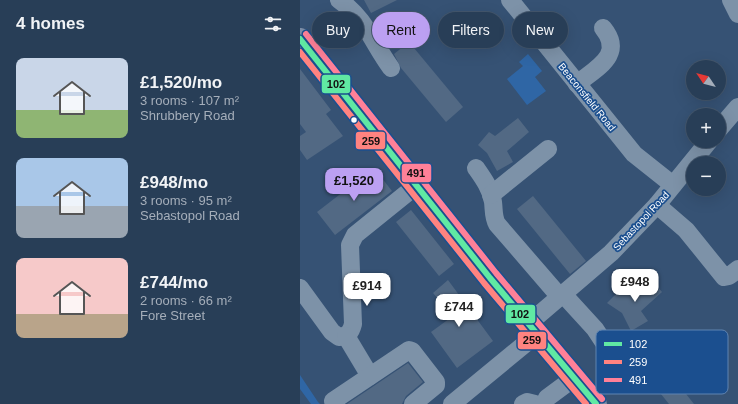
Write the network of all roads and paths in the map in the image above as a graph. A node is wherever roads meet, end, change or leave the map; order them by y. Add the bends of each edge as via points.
1 (339, 0) edge
2 (510, 0) edge
3 (731, 0) edge
4 (738, 14) edge
5 (603, 28) dead end
6 (300, 39) edge
7 (391, 68) dead end
8 (577, 84) junction
9 (738, 107) edge
10 (726, 121) edge
11 (703, 148) edge
12 (548, 149) dead end
13 (476, 168) dead end
14 (418, 185) junction
15 (673, 185) junction
16 (491, 195) junction
17 (657, 205) junction
18 (738, 269) edge
19 (300, 288) edge
20 (562, 296) junction
21 (533, 329) junction
22 (596, 331) edge
23 (346, 336) junction
24 (370, 376) junction
25 (574, 378) junction
26 (333, 401) dead end
27 (415, 404) edge
28 (452, 404) edge
29 (523, 404) edge
30 (536, 404) edge
31 (544, 404) edge
32 (596, 404) edge

1 - 7 street via 364,24 374,57
2 - 8 street, Beaconsfield Road
3 - 4 street
5 - 8 street via 610,36 612,51 608,59
6 - 14 main road
8 - 15 street, Beaconsfield Road via 634,154
9 - 10 street
11 - 15 street, Sebastopol Road
12 - 16 street
13 - 16 street
14 - 21 main road
14 - 23 street via 355,235 350,244 353,324
15 - 17 street, Sebastopol Road
16 - 20 street via 497,224
17 - 18 street via 686,230 724,277
17 - 20 street, Sebastopol Road via 611,253
19 - 23 street via 332,332 339,337
20 - 21 street, Sebastopol Road
20 - 22 street
21 - 25 main road
21 - 28 street, Sebastopol Road
23 - 24 street
24 - 26 street
24 - 27 street via 409,350 436,382 436,385
25 - 31 street via 547,398
25 - 32 main road
29 - 30 street

